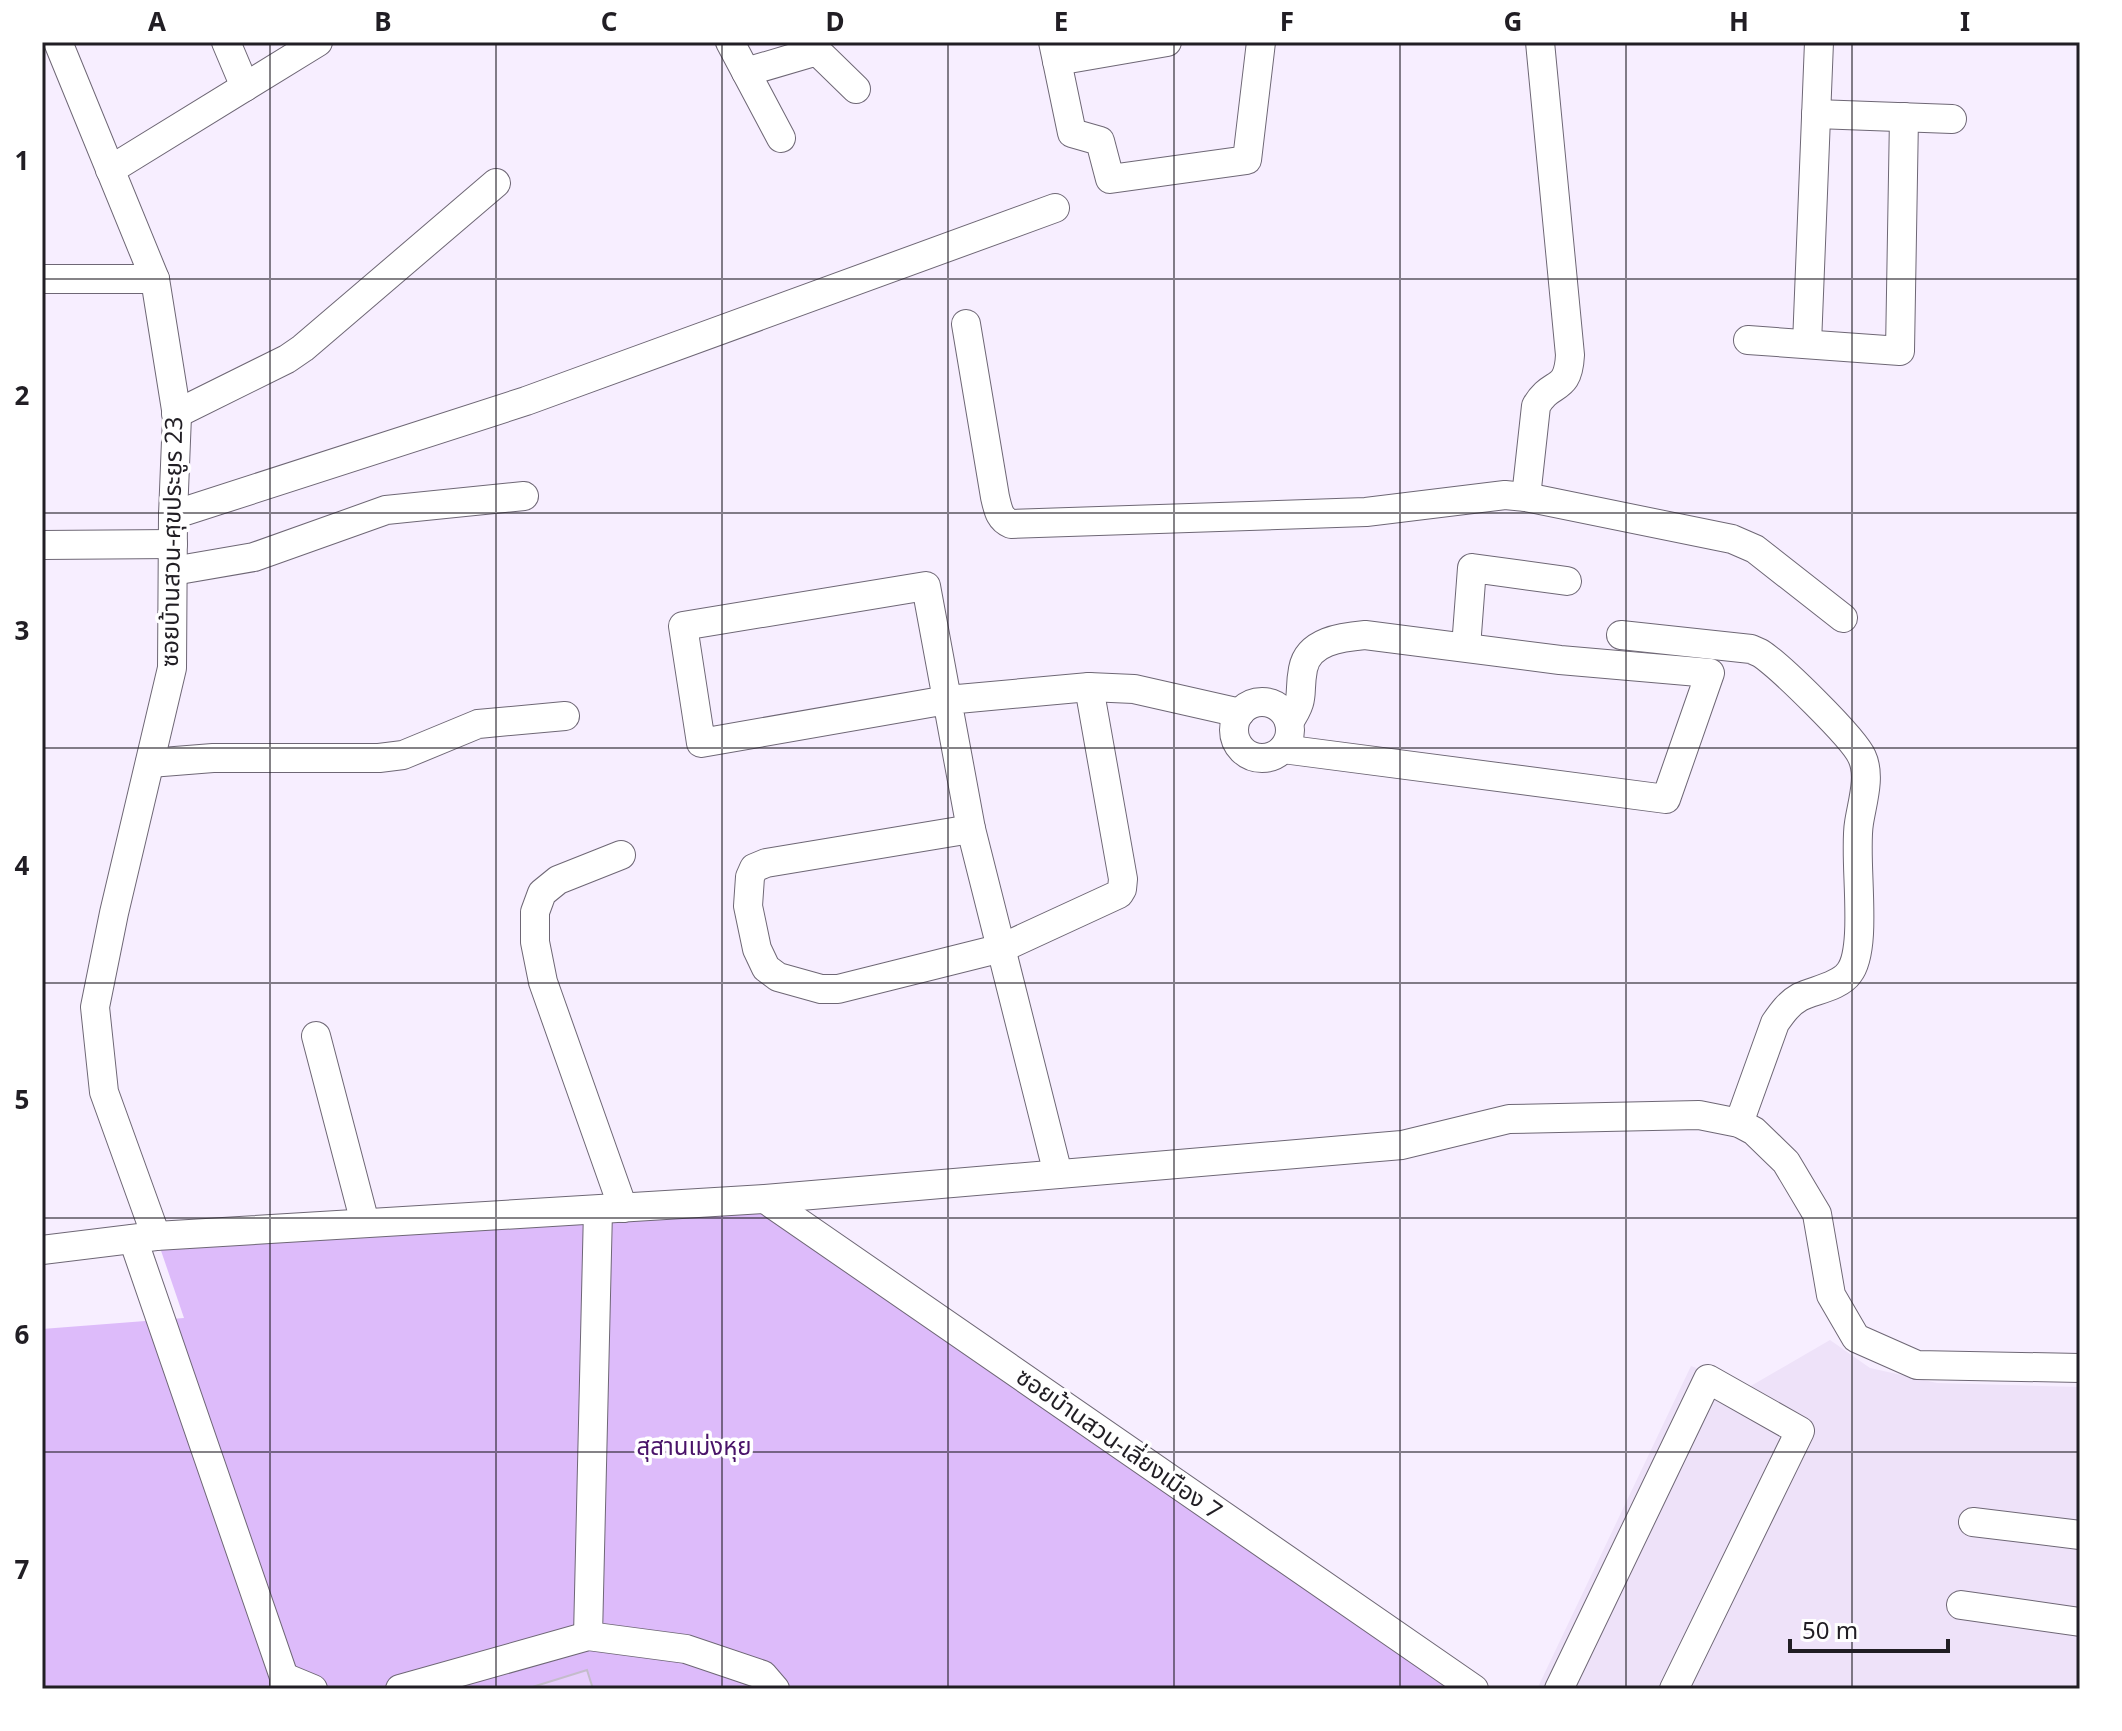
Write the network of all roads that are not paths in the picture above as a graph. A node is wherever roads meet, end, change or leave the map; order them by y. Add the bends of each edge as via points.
1 (58, 42) edge
2 (226, 42) edge
3 (318, 42) edge
4 (730, 42) edge
5 (1167, 42) edge
6 (1261, 42) edge
7 (1540, 42) edge
8 (1819, 42) edge
9 (1055, 51) edge
10 (746, 72) junction
11 (245, 87) junction
12 (856, 89) dead end
13 (1816, 114) junction
14 (1904, 117) junction
15 (1952, 119) dead end
16 (781, 138) dead end
17 (110, 170) junction
18 (496, 183) dead end
19 (1055, 208) dead end
20 (42, 279) edge
21 (155, 279) junction
22 (966, 324) dead end
23 (1748, 340) dead end
24 (1807, 344) junction
25 (176, 414) junction
26 (524, 496) dead end
27 (1526, 497) junction
28 (173, 515) junction
29 (42, 545) edge
30 (173, 557) junction
31 (1567, 581) dead end
32 (1843, 618) dead end
33 (1621, 635) dead end
34 (1466, 647) junction
35 (1089, 687) junction
36 (947, 700) junction
37 (1240, 713) junction
38 (565, 716) dead end
39 (1286, 735) junction
40 (150, 763) junction
41 (971, 829) junction
42 (621, 855) dead end
43 (1002, 948) junction
44 (316, 1036) dead end
45 (1739, 1123) junction
46 (1058, 1174) junction
47 (765, 1199) junction
48 (610, 1209) junction
49 (365, 1223) junction
50 (144, 1237) junction
51 (42, 1250) edge
52 (2080, 1368) edge
53 (1973, 1522) dead end
54 (2080, 1535) edge
55 (1961, 1605) dead end
56 (2080, 1622) edge
57 (588, 1636) junction
58 (284, 1683) edge
59 (313, 1689) edge
60 (400, 1689) edge
61 (775, 1689) edge
62 (1474, 1689) edge
63 (1559, 1689) edge
64 (1674, 1689) edge

1 - 17 street, ซอยบ้านสวน-ศุขประยูร 23
2 - 11 street
3 - 11 street
4 - 10 street
5 - 9 street
6 - 9 street via 1247,160 1110,179 1100,141 1072,133
7 - 27 street via 1570,355 1564,382 1536,406
8 - 13 street
10 - 12 street via 817,51
10 - 16 street
11 - 17 street
13 - 14 street
13 - 24 street
14 - 15 street
14 - 24 street via 1900,351
17 - 21 street, ซอยบ้านสวน-ศุขประยูร 23
18 - 25 street via 303,348
19 - 28 street via 526,401
20 - 21 street
21 - 25 street, ซอยบ้านสวน-ศุขประยูร 23
22 - 27 street via 995,497 1000,515 1011,524 1366,512 1481,497
23 - 24 street
25 - 28 street, ซอยบ้านสวน-ศุขประยูร 23
26 - 30 street via 386,510 254,557
27 - 32 street via 1732,539 1755,549
28 - 30 street, ซอยบ้านสวน-ศุขประยูร 23
29 - 30 street
30 - 40 street, ซอยบ้านสวน-ศุขประยูร 23 via 172,668
31 - 34 street via 1472,568
33 - 45 street via 1760,653 1855,744 1866,766 1856,845 1855,962 1843,979 1797,998 1783,1010
34 - 39 street via 1365,635 1330,640 1306,659 1302,699
34 - 39 street via 1710,673 1666,799
35 - 36 street
35 - 37 street via 1134,689
35 - 43 street via 1122,889
36 - 36 street via 926,586 683,626 701,743
36 - 41 street
37 - 39 street via 1254,703 1271,704 1279,708
37 - 39 street via 1235,740 1248,755 1267,758
38 - 40 street via 478,724 403,755 379,758
40 - 50 street, ซอยบ้านสวน-ศุขประยูร 23 via 95,1007 104,1092
41 - 43 street
41 - 43 street via 754,868 748,906 751,928 766,968 778,977 821,989
42 - 48 street via 558,880 542,893 535,912 543,982
43 - 46 street
44 - 49 street
45 - 46 street via 1699,1115 1509,1119 1402,1145
45 - 52 street via 1786,1162 1817,1214 1831,1295 1856,1338 1917,1365
46 - 47 street
47 - 48 street
47 - 62 street, ซอยบ้านสวน-เลี่ยงเมือง 7
48 - 49 street
48 - 57 street
49 - 50 street
50 - 51 street
50 - 58 street, ซอยบ้านสวน-ศุขประยูร 23
53 - 54 street
55 - 56 street
57 - 60 street
57 - 61 street via 686,1649 763,1675
58 - 59 street
63 - 64 street via 1708,1379 1800,1431

